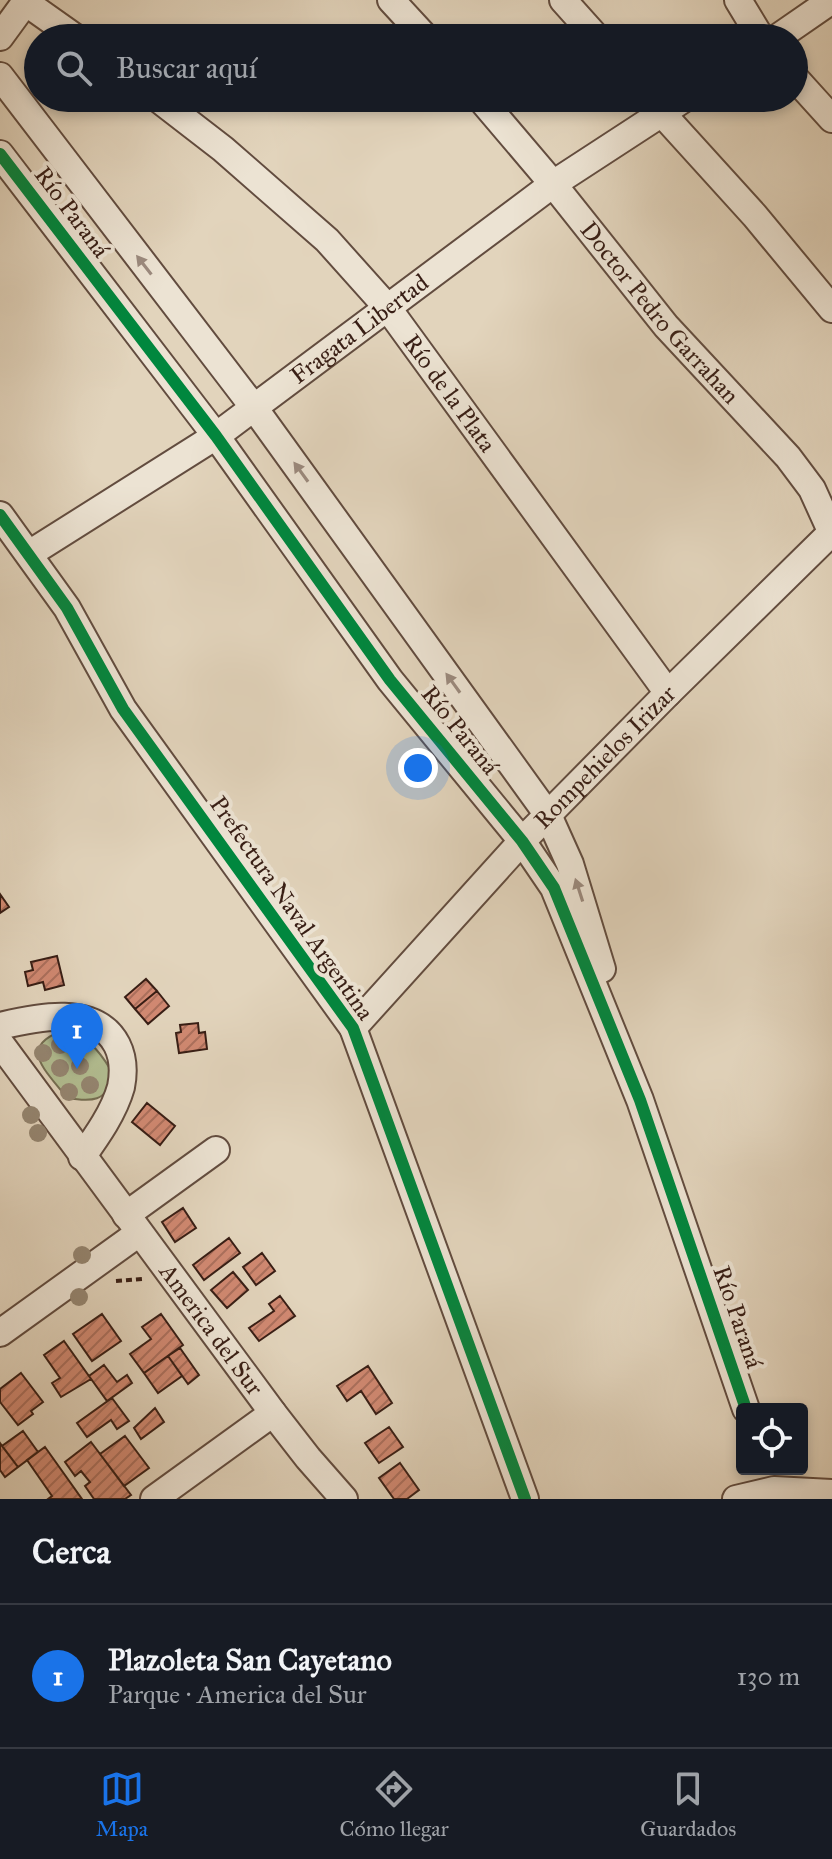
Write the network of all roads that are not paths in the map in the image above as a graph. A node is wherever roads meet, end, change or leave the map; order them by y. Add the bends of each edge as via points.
1 (391, 0) edge
2 (563, 0) edge
3 (738, 0) edge
4 (832, 0) edge
5 (26, 1) edge
6 (57, 24) edge
7 (413, 24) edge
8 (584, 24) edge
9 (753, 24) edge
10 (797, 24) edge
11 (0, 37) edge
12 (0, 76) edge
13 (808, 92) edge
14 (24, 107) edge
15 (28, 112) edge
16 (175, 112) edge
17 (492, 112) edge
18 (647, 112) edge
19 (660, 112) edge
20 (832, 119) edge
21 (0, 154) edge
22 (553, 184) junction
23 (387, 307) junction
24 (832, 309) edge
25 (255, 409) junction
26 (216, 436) junction
27 (0, 515) edge
28 (832, 532) edge
29 (29, 554) junction
30 (668, 693) junction
31 (548, 815) junction
32 (522, 841) junction
33 (353, 1028) junction
34 (1, 1041) edge
35 (640, 1100) junction
36 (216, 1150) dead end
37 (82, 1157) junction
38 (132, 1224) junction
39 (0, 1333) edge
40 (744, 1403) edge
41 (273, 1413) junction
42 (770, 1480) edge
43 (832, 1493) edge
44 (154, 1499) edge
45 (344, 1499) edge
46 (525, 1499) edge
47 (736, 1499) edge

1 - 7 street
2 - 8 street
3 - 9 street
4 - 10 street
5 - 6 street
5 - 11 street
14 -> 12 street, Río Paraná
13 - 20 street
25 -> 15 street, Río Paraná
16 - 23 street, Río de la Plata via 327,240
17 - 22 street, Doctor Pedro Garrahan
18 - 22 street, Fragata Libertad
19 - 24 street
21 - 26 street, Río Paraná
22 - 23 street, Fragata Libertad
22 - 28 street, Doctor Pedro Garrahan via 666,326 788,457 812,489
23 - 25 street, Fragata Libertad
23 - 30 street, Río de la Plata
25 - 26 street, Fragata Libertad
31 -> 25 street, Río Paraná
26 - 29 street, Fragata Libertad
26 - 32 street, Río Paraná via 390,680
27 - 29 street, Prefectura Naval Argentina
28 - 30 street, Rompehielos Irizar
29 - 33 street, Prefectura Naval Argentina via 67,608 123,709
30 - 31 street, Rompehielos Irizar
31 - 32 street, Rompehielos Irizar
35 -> 31 street, Río Paraná via 580,893
32 - 33 street, Rompehielos Irizar
32 - 35 street, Río Paraná via 554,888
33 - 46 street, Prefectura Naval Argentina
34 - 37 street, America del Sur
34 - 37 street, America del Sur via 38,1020 88,1019 114,1040 122,1056 120,1091
35 - 40 street, Río Paraná
36 - 38 street
37 - 38 street, America del Sur
38 - 39 street
38 - 41 street, America del Sur
41 - 44 street
41 - 45 street, America del Sur
42 - 43 street
42 - 47 street

